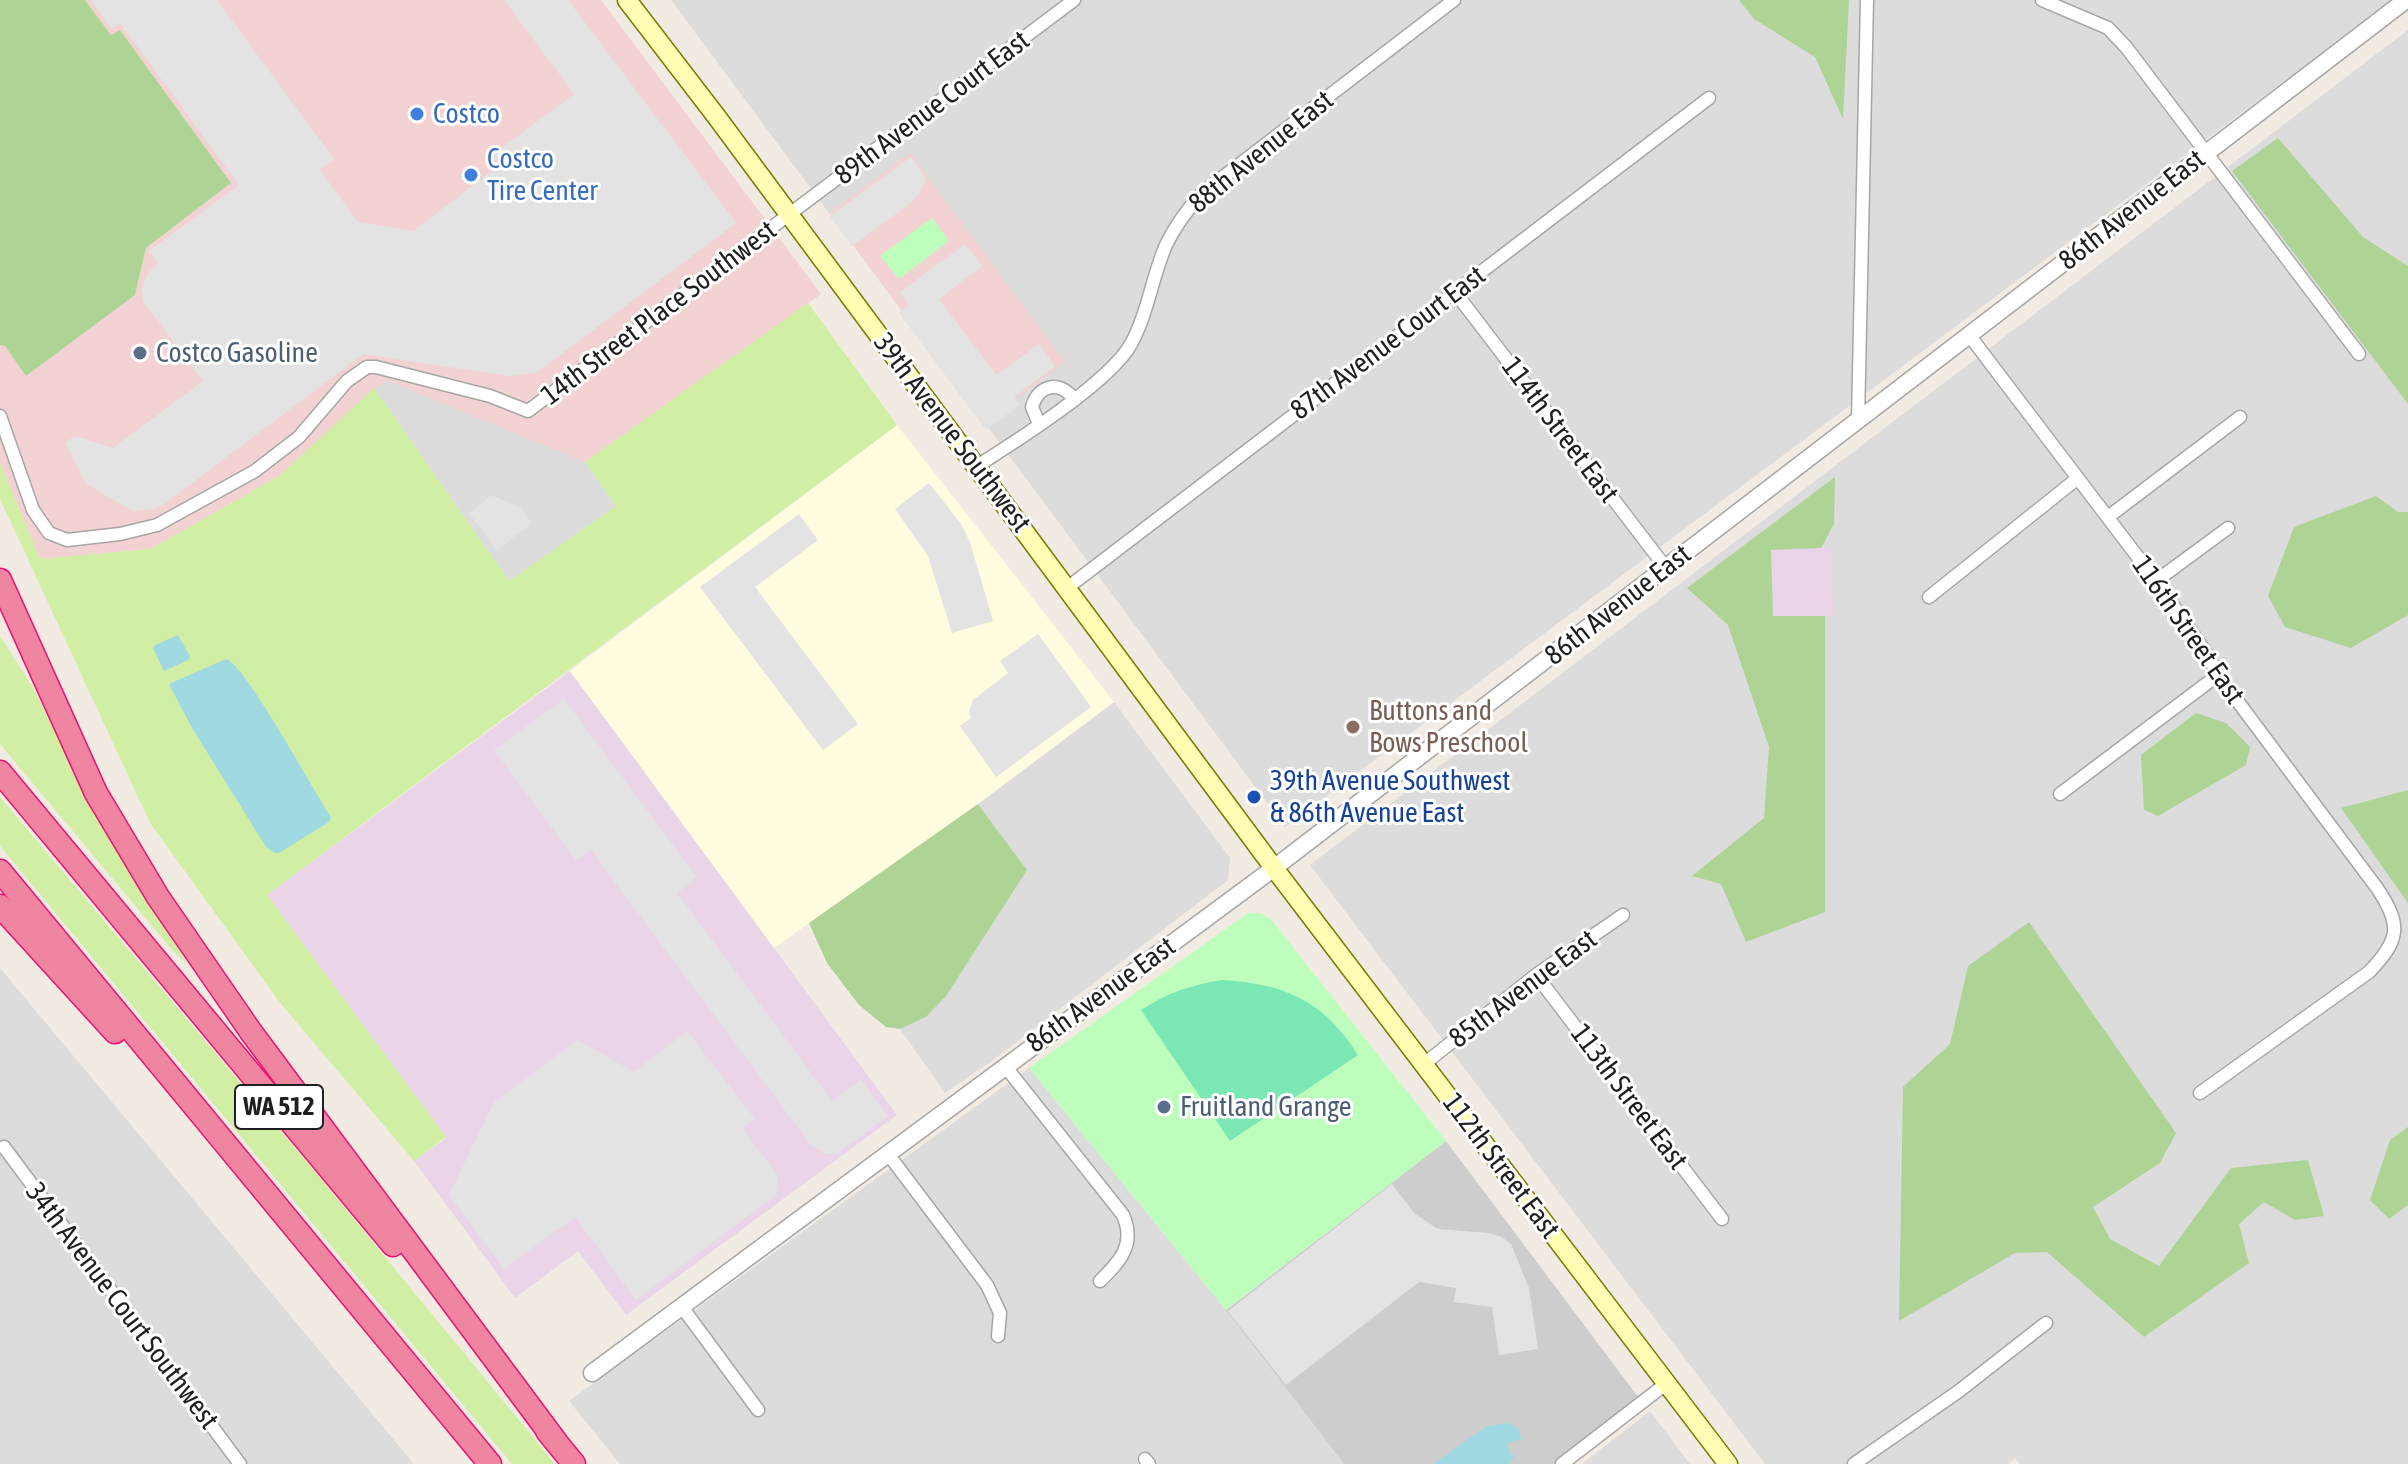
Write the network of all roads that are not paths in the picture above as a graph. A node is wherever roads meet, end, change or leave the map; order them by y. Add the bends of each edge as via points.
1 (627, 0) edge
2 (1074, 0) edge
3 (1454, 0) edge
4 (1867, 0) edge
5 (2042, 0) edge
6 (2406, 0) edge
7 (1709, 98) dead end
8 (2206, 153) junction
9 (790, 215) junction
10 (1455, 292) junction
11 (1969, 335) junction
12 (2359, 354) dead end
13 (1073, 398) junction
14 (0, 416) edge
15 (2240, 417) dead end
16 (1858, 420) junction
17 (1039, 424) junction
18 (977, 466) junction
19 (2078, 478) junction
20 (2108, 517) junction
21 (2228, 528) dead end
22 (1666, 568) junction
23 (0, 580) edge
24 (2156, 581) junction
25 (1067, 588) junction
26 (1929, 597) dead end
27 (2218, 675) junction
28 (0, 772) edge
29 (2060, 794) dead end
30 (1274, 868) junction
31 (0, 871) edge
32 (0, 906) edge
33 (1623, 915) dead end
34 (1536, 975) junction
35 (1424, 1064) junction
36 (1005, 1066) junction
37 (2200, 1093) dead end
38 (4, 1147) dead end
39 (888, 1154) junction
40 (1722, 1219) dead end
41 (1100, 1281) dead end
42 (342, 1286) junction
43 (682, 1307) junction
44 (2046, 1323) dead end
45 (998, 1336) dead end
46 (592, 1373) dead end
47 (1667, 1383) junction
48 (758, 1410) dead end
49 (557, 1443) junction
50 (240, 1464) edge
51 (490, 1464) edge
52 (574, 1464) edge
53 (1562, 1464) edge
54 (1728, 1464) edge
55 (1854, 1464) edge

1 - 9 main road, 39th Avenue Southwest
2 - 9 street, 89th Avenue Court East
3 - 13 street, 88th Avenue East via 1201,194 1165,247 1130,346
4 - 16 street
5 - 8 street via 2108,28
6 - 8 street, 86th Avenue East
7 - 10 street, 87th Avenue Court East
8 - 11 street, 86th Avenue East
8 - 12 street
9 - 14 street, 14th Street Place Southwest via 528,411 490,396 367,367 273,459 146,530 67,540 49,533 33,510
9 - 18 main road, 39th Avenue Southwest
10 - 22 street, 114th Street East
10 - 25 street, 87th Avenue Court East
11 - 16 street, 86th Avenue East
11 - 19 street, 116th Street East
13 - 17 street, 88th Avenue East
13 - 17 street via 1058,386 1039,394 1032,407
15 - 20 street
16 - 22 street, 86th Avenue East
17 - 18 street, 88th Avenue East
18 - 25 main road, 39th Avenue Southwest
19 - 20 street, 116th Street East
19 - 26 street
20 - 24 street, 116th Street East
21 - 24 street
22 - 30 street, 86th Avenue East
23 - 49 highway via 96,793 158,897 251,1032
24 - 27 street, 116th Street East
25 - 30 main road, 39th Avenue Southwest
27 - 29 street
27 - 37 street, 116th Street East via 2377,888 2395,932 2390,949 2369,972
28 - 49 highway, WA 512
30 - 35 main road, 112th Street East
30 - 36 street, 86th Avenue East
31 - 42 highway, WA 512
32 - 42 highway
33 - 34 street, 85th Avenue East
34 - 35 street, 85th Avenue East
34 - 40 street, 113th Street East
35 - 47 main road, 112th Street East
36 - 39 street, 86th Avenue East
36 - 41 street via 1123,1215 1129,1246
38 - 50 street, 34th Avenue Court Southwest
39 - 43 street, 86th Avenue East
39 - 45 street via 987,1285 1000,1313
42 - 51 highway, WA 512
43 - 46 street, 86th Avenue East
43 - 48 street
44 - 55 street
47 - 53 street
47 - 54 main road, 112th Street East
49 - 52 highway, WA 512

